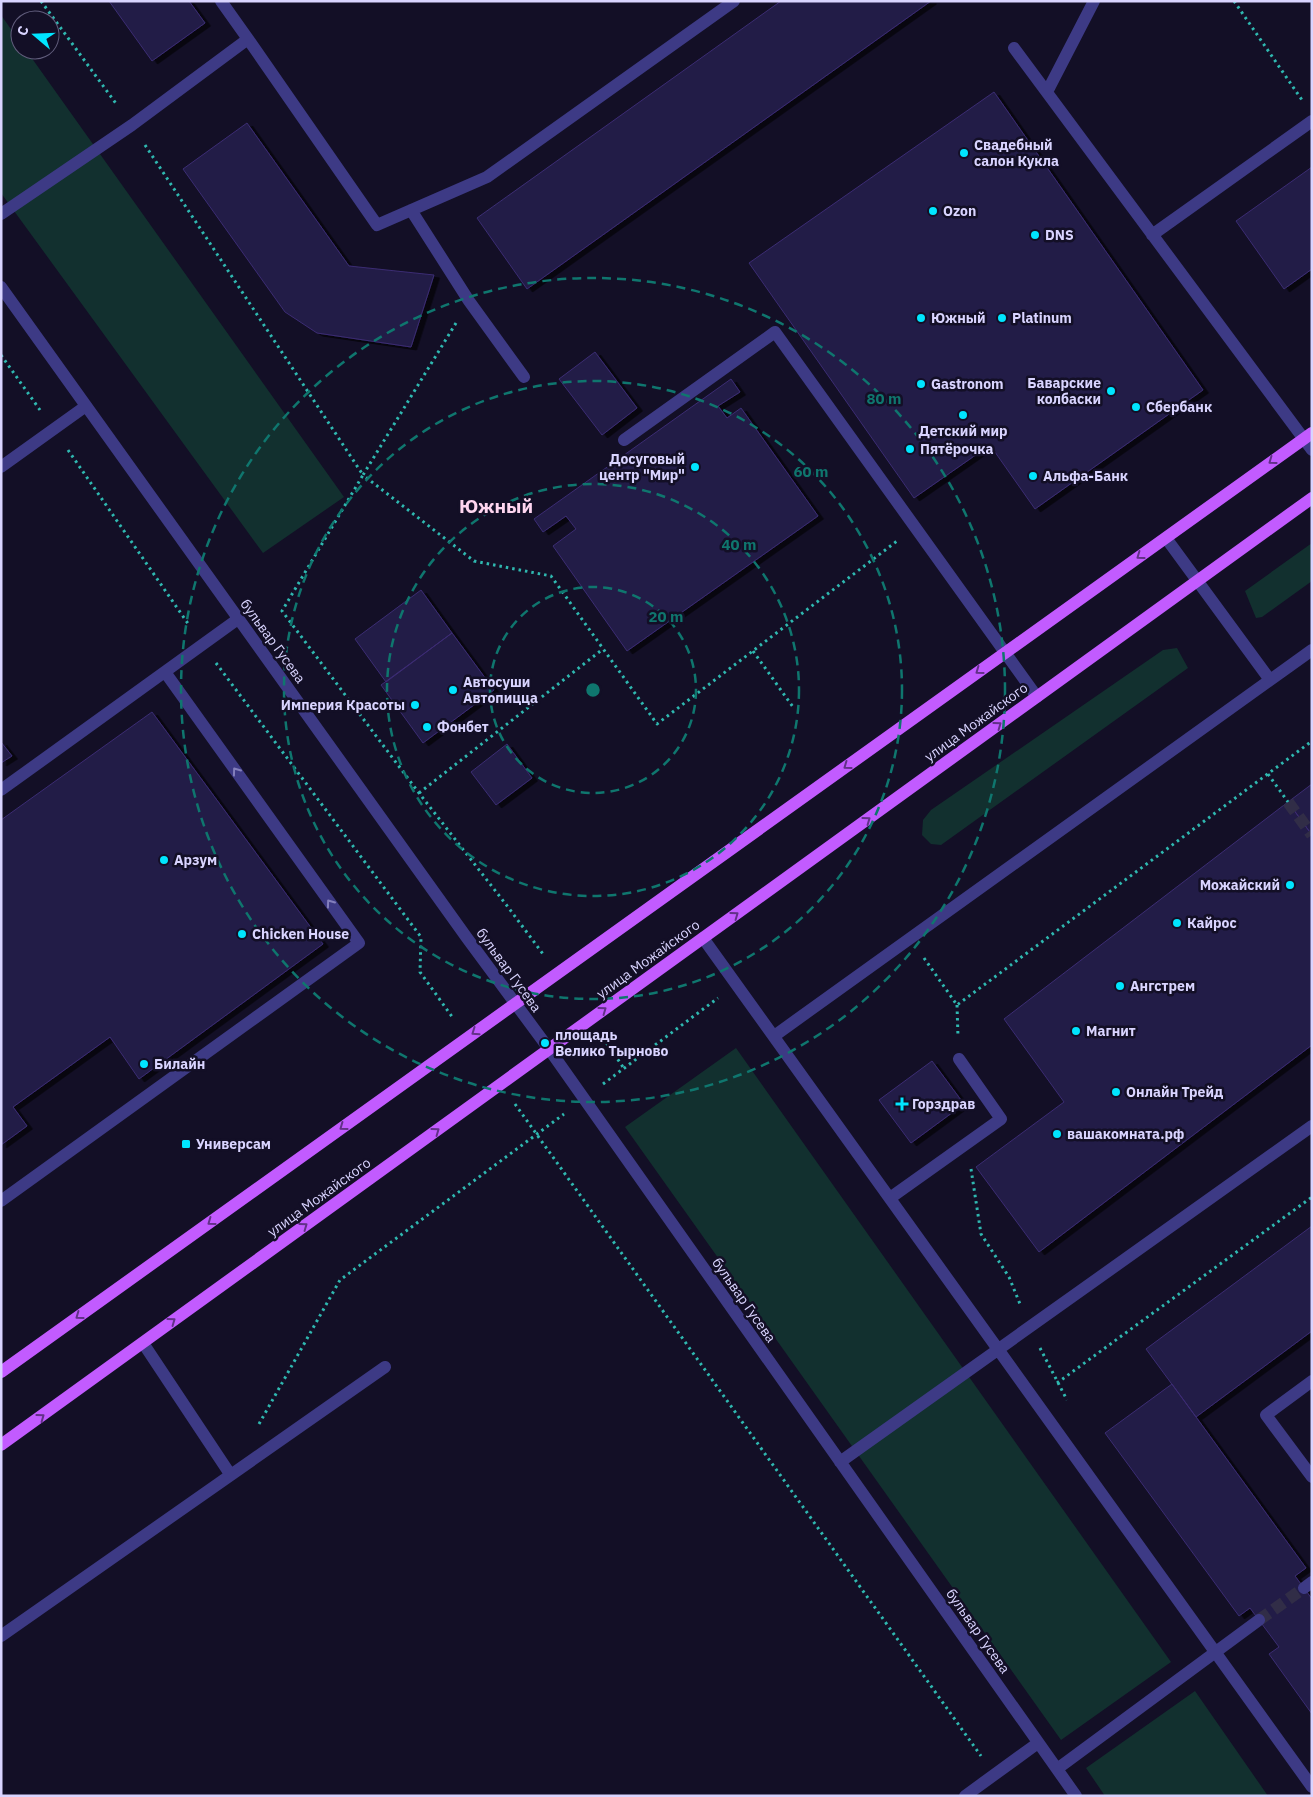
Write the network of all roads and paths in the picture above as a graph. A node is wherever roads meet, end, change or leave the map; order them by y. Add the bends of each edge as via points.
1 (41, 1) edge
2 (221, 1) edge
3 (734, 1) edge
4 (1094, 1) edge
5 (1234, 1) edge
6 (248, 38) junction
7 (1014, 48) dead end
8 (1047, 92) junction
9 (1306, 107) dead end
10 (1312, 121) edge
11 (132, 125) junction
12 (411, 210) junction
13 (1, 214) edge
14 (1152, 235) junction
15 (1, 287) edge
16 (469, 301) junction
17 (524, 378) dead end
18 (86, 406) junction
19 (1308, 436) edge
20 (624, 440) dead end
21 (1312, 450) edge
22 (1, 467) edge
23 (363, 474) junction
24 (1312, 498) edge
25 (915, 526) junction
26 (1166, 538) junction
27 (1197, 581) junction
28 (238, 619) junction
29 (603, 649) junction
30 (1312, 650) edge
31 (753, 651) junction
32 (1005, 652) junction
33 (165, 672) junction
34 (1270, 680) junction
35 (1037, 696) junction
36 (793, 707) dead end
37 (1312, 741) edge
38 (1268, 774) junction
39 (1, 790) edge
40 (419, 794) junction
41 (1288, 802) tunnel mouth
42 (508, 907) dead end
43 (703, 938) junction
44 (909, 938) junction
45 (420, 972) dead end
46 (737, 985) junction
47 (515, 1004) junction
48 (957, 1005) junction
49 (774, 1036) junction
50 (467, 1038) junction
51 (549, 1049) junction
52 (959, 1059) joint
53 (502, 1084) junction
54 (584, 1099) junction
55 (1312, 1126) edge
56 (536, 1135) junction
57 (968, 1142) junction
58 (1312, 1197) edge
59 (890, 1198) junction
60 (1, 1201) edge
61 (1028, 1327) junction
62 (143, 1343) junction
63 (998, 1349) junction
64 (384, 1367) dead end
65 (1, 1372) edge
66 (1312, 1381) edge
67 (1058, 1382) junction
68 (1034, 1399) junction
69 (1072, 1406) dead end
70 (254, 1432) dead end
71 (1, 1445) edge
72 (840, 1462) junction
73 (230, 1474) junction
74 (1312, 1477) edge
75 (1259, 1620) tunnel mouth
76 (1, 1636) edge
77 (1215, 1653) junction
78 (1038, 1743) junction
79 (1057, 1769) junction
80 (994, 1775) junction
81 (1312, 1787) edge
82 (966, 1796) edge
83 (1076, 1796) edge

1 - 11 path
2 - 6 street
3 - 12 street via 487,177
4 - 8 street
5 - 9 path
6 - 11 street
6 - 12 street via 377,225
7 - 8 street
8 - 14 street
10 - 14 street
11 - 13 street
11 - 23 path
12 - 16 street
14 - 19 street
15 - 18 street, бульвар Гусева
16 - 17 street
16 - 23 path
18 - 22 street
18 - 28 street, бульвар Гусева
19 - 21 street
19 -> 26 main road
20 - 25 street via 775,332
23 - 29 path via 474,561 551,576
23 - 40 path via 282,611
24 - 27 main road, улица Можайского
25 - 31 path
25 - 32 street
26 - 27 street
26 -> 32 main road
27 - 34 street
27 - 35 main road, улица Можайского
28 - 33 street
28 - 47 street, бульвар Гусева
29 - 31 path via 658,724
29 - 40 path
30 - 34 street
31 - 36 path
32 - 35 street
32 -> 47 main road
33 - 39 street
60 -> 33 street via 359,943
34 - 44 street
43 -> 35 main road, улица Можайского
37 - 38 path
38 - 41 path
38 - 48 path
40 - 42 path
43 - 46 street
51 -> 43 main road, улица Можайского
44 - 48 path
44 - 49 street
45 - 50 path
46 - 49 street
46 - 54 path via 623,1066
47 -> 50 main road
47 - 51 street, бульвар Гусева
48 - 52 path
49 - 59 street
50 -> 65 main road
51 - 53 main road, улица Можайского
51 - 54 street, бульвар Гусева
52 - 57 street via 1001,1119
53 - 56 path
62 -> 53 main road, улица Можайского
54 - 56 path
54 - 72 street, бульвар Гусева
55 - 61 street
56 - 70 path via 340,1280
56 - 80 path
57 - 59 street
57 - 61 path via 981,1234 1009,1277
58 - 67 path
59 - 63 street
61 - 63 street
61 - 67 path
71 -> 62 main road, улица Можайского
62 - 73 street
63 - 68 street
63 - 72 street
64 - 73 street
66 - 74 street via 1266,1414
67 - 68 path
67 - 69 path
68 - 77 street
72 - 78 street, бульвар Гусева
73 - 76 street
75 - 77 street
77 - 79 street
77 - 81 street
78 - 79 street, бульвар Гусева
78 - 80 street
79 - 83 street, бульвар Гусева
80 - 82 street

